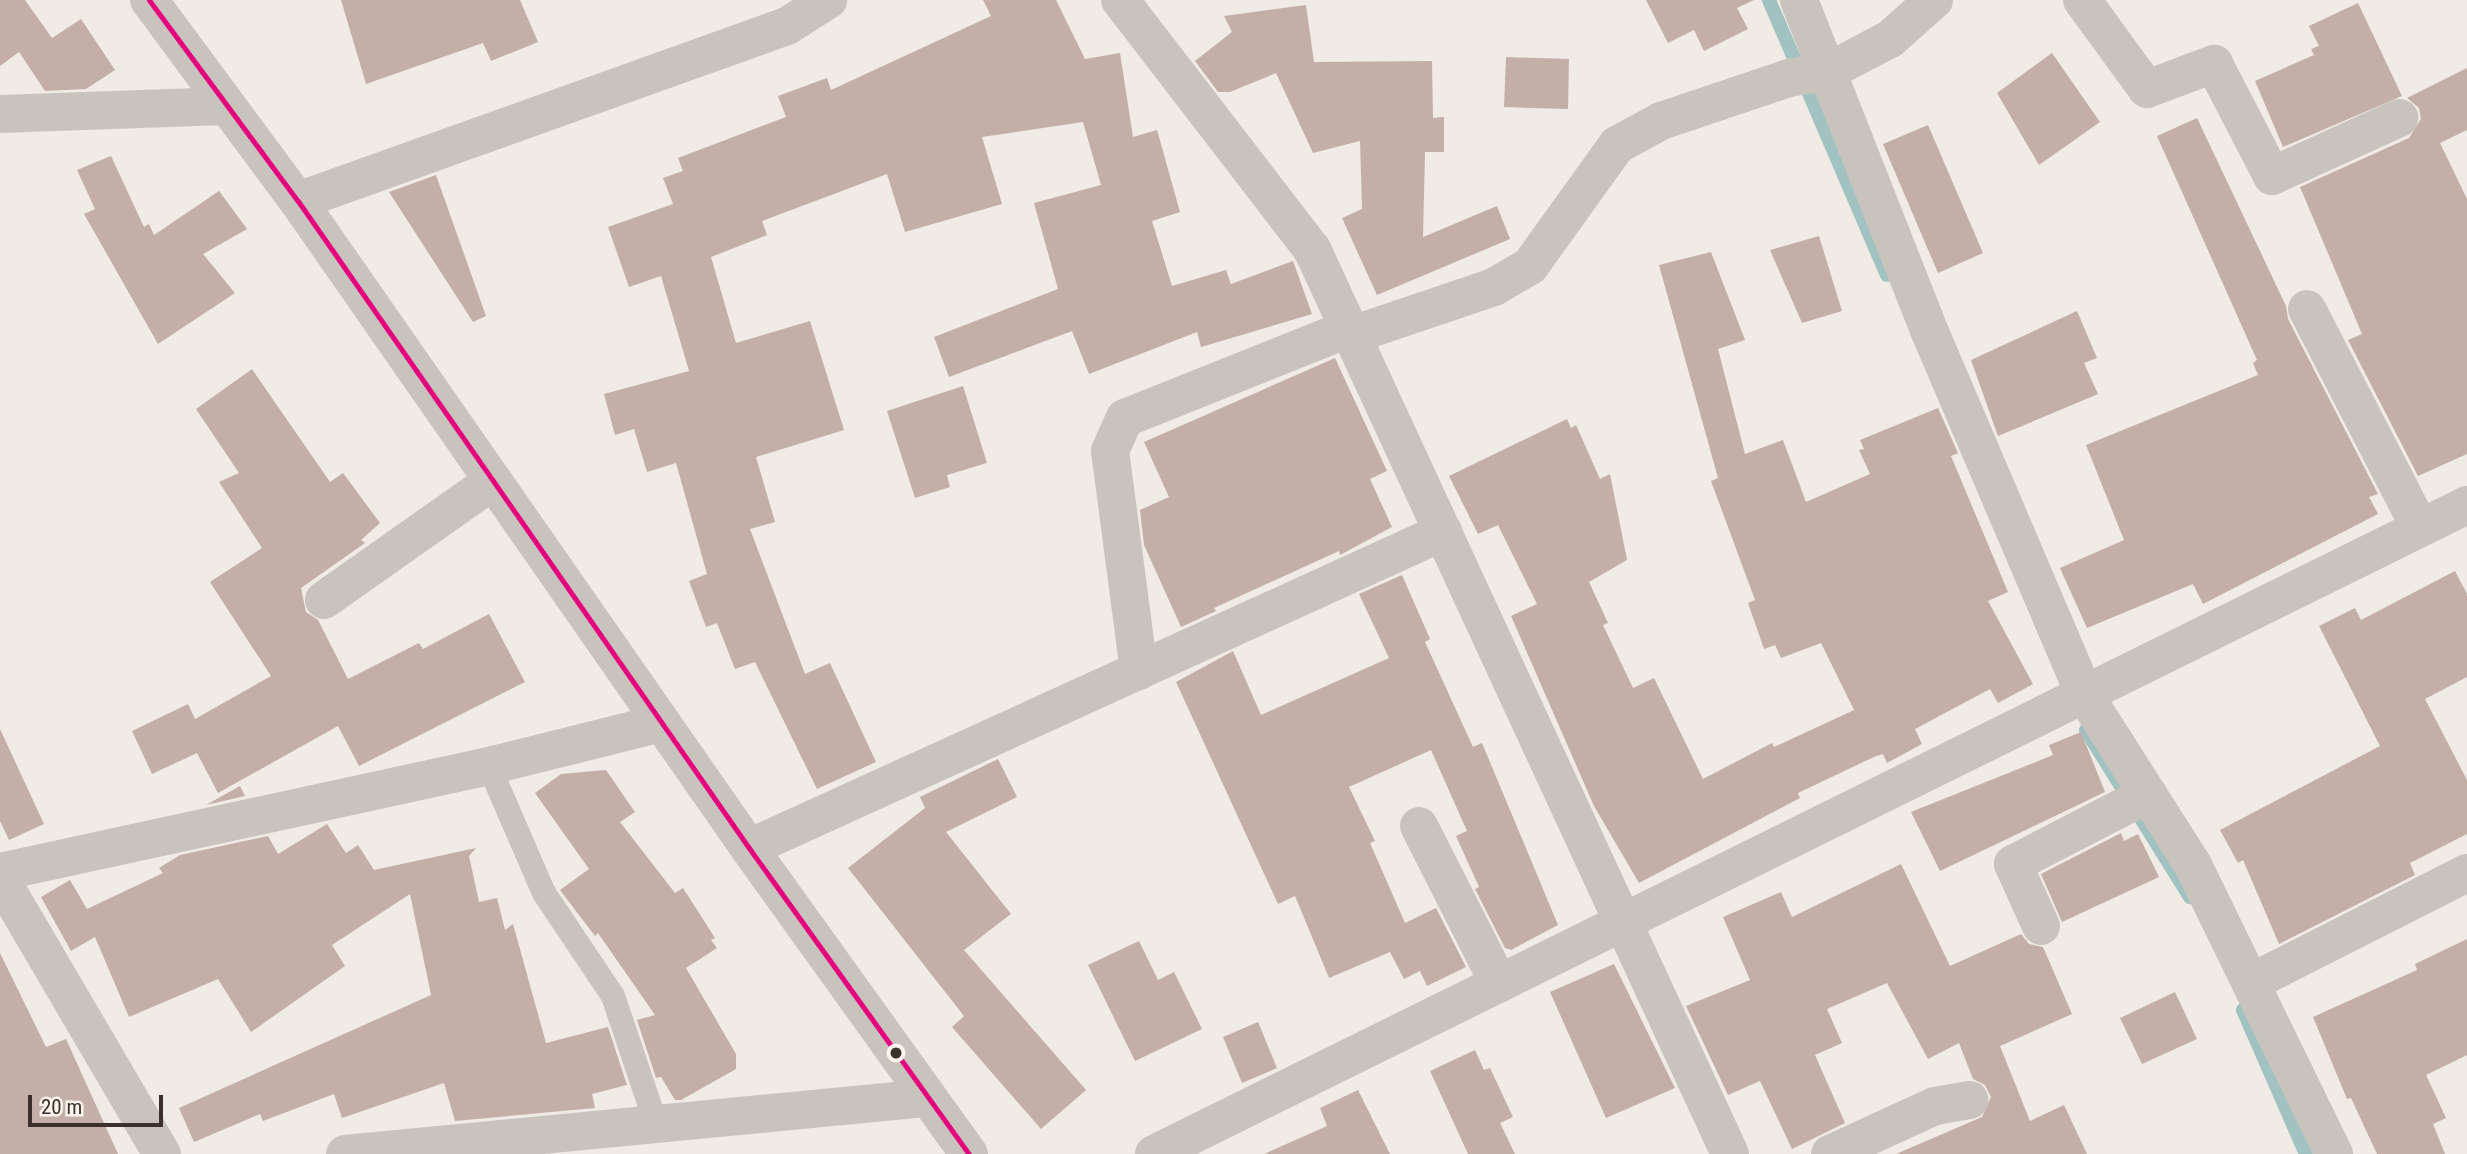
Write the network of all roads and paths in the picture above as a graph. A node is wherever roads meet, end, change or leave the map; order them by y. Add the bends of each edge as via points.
1 (149, 0) edge
2 (828, 0) edge
3 (1120, 0) edge
4 (1799, 0) edge
5 (1934, 0) edge
6 (2082, 0) edge
7 (1829, 71) junction
8 (226, 106) junction
9 (0, 114) edge
10 (2399, 118) dead end
11 (298, 201) junction
12 (2307, 309) dead end
13 (1350, 332) junction
14 (493, 481) junction
15 (2467, 505) edge
16 (2420, 528) junction
17 (1443, 532) junction
18 (324, 600) dead end
19 (1139, 671) junction
20 (2084, 694) junction
21 (662, 723) junction
22 (489, 766) junction
23 (2148, 794) junction
24 (1419, 826) dead end
25 (749, 848) junction
26 (0, 872) edge
27 (2467, 873) edge
28 (0, 878) edge
29 (1625, 921) junction
30 (2041, 926) dead end
31 (2252, 982) junction
32 (1499, 984) junction
33 (927, 1098) junction
34 (1969, 1100) dead end
35 (661, 1139) edge
36 (162, 1154) edge
37 (345, 1154) edge
38 (969, 1154) edge
39 (1154, 1154) edge
40 (1730, 1154) edge
41 (1830, 1154) edge
42 (2334, 1154) edge

1 - 8 street
2 - 11 street via 787,26
3 - 13 street via 1312,249
4 - 7 street
5 - 7 street via 1891,39
6 - 10 street via 2147,89 2214,64 2272,176
7 - 13 street via 1789,78 1661,121 1617,145 1530,266 1494,287
7 - 20 street via 1840,110 1929,330
8 - 9 street
8 - 11 street
11 - 14 street
12 - 16 street
13 - 17 street
13 - 19 street via 1125,418 1110,452
14 - 18 street
14 - 21 street
15 - 16 street
16 - 20 street
17 - 19 street
17 - 29 street
19 - 25 street
20 - 23 street
20 - 29 street
21 - 22 street
21 - 25 street
22 - 26 street
22 - 35 lane via 544,893 613,996
23 - 30 street via 2013,864
23 - 31 street via 2193,865
24 - 32 street
25 - 33 street
27 - 31 street
28 - 36 street
29 - 32 street
29 - 40 street
31 - 42 street
32 - 39 street
33 - 35 street
33 - 38 street
34 - 41 street via 1935,1106
35 - 37 street

